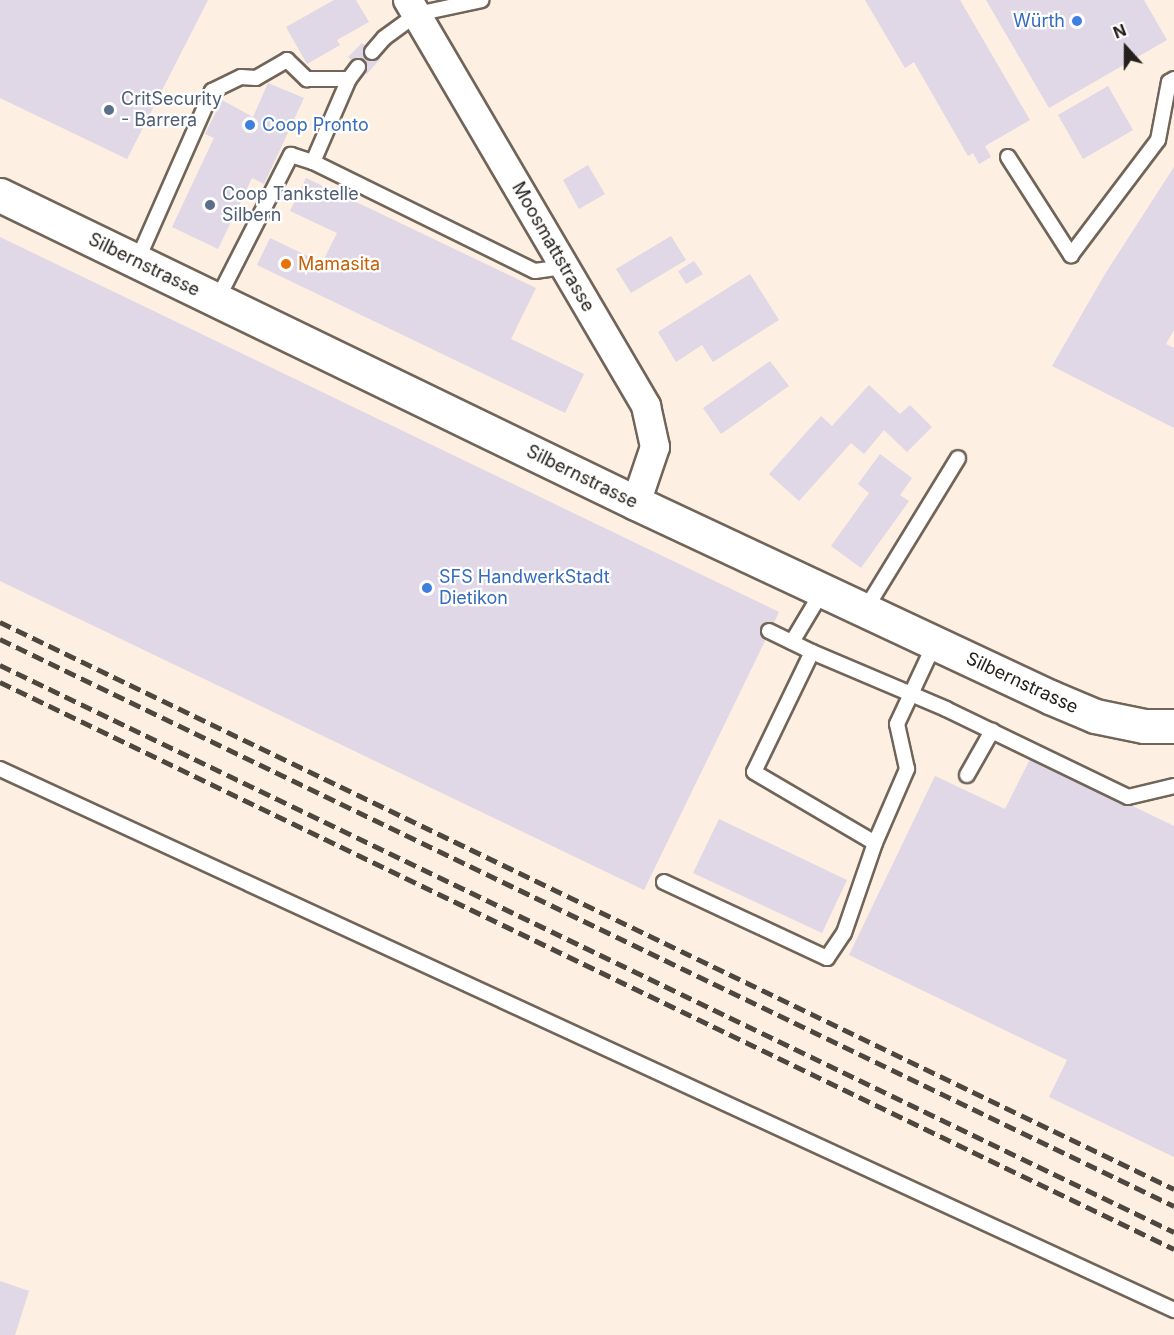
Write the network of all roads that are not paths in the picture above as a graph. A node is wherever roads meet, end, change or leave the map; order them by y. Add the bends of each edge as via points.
1 (480, 0) edge
2 (412, 7) edge
3 (372, 52) dead end
4 (358, 67) dead end
5 (349, 79) junction
6 (1174, 79) edge
7 (1008, 157) dead end
8 (313, 162) junction
9 (0, 195) edge
10 (137, 261) junction
11 (565, 267) junction
12 (217, 300) junction
13 (958, 458) dead end
14 (636, 503) junction
15 (823, 590) junction
16 (865, 610) junction
17 (769, 632) dead end
18 (792, 642) junction
19 (935, 643) junction
20 (812, 652) junction
21 (911, 694) junction
22 (1174, 726) edge
23 (992, 731) junction
24 (0, 769) edge
25 (967, 775) dead end
26 (1174, 786) edge
27 (875, 843) junction
28 (664, 882) dead end
29 (1174, 1310) edge

1 - 2 lane
2 - 3 lane
2 - 11 street, Moosmattstrasse
4 - 5 lane
5 - 8 lane
5 - 10 lane via 307,80 287,60 256,78 241,78 212,91
6 - 7 lane via 1169,82 1158,140 1071,255
8 - 11 lane via 535,271
8 - 12 lane via 291,155
9 - 10 street, Silbernstrasse
10 - 12 street, Silbernstrasse
11 - 14 street, Moosmattstrasse via 646,406 655,447
12 - 14 street, Silbernstrasse
13 - 16 lane
14 - 15 street, Silbernstrasse
15 - 16 street, Silbernstrasse
15 - 18 lane
16 - 19 street, Silbernstrasse
17 - 18 lane
18 - 20 lane
19 - 21 lane
19 - 22 street, Silbernstrasse via 1095,716 1144,726
20 - 21 lane
20 - 27 lane via 754,772
21 - 23 lane
21 - 27 lane via 897,724 907,769
23 - 25 lane
23 - 26 lane via 1128,797
24 - 29 lane
27 - 28 lane via 844,933 827,958

